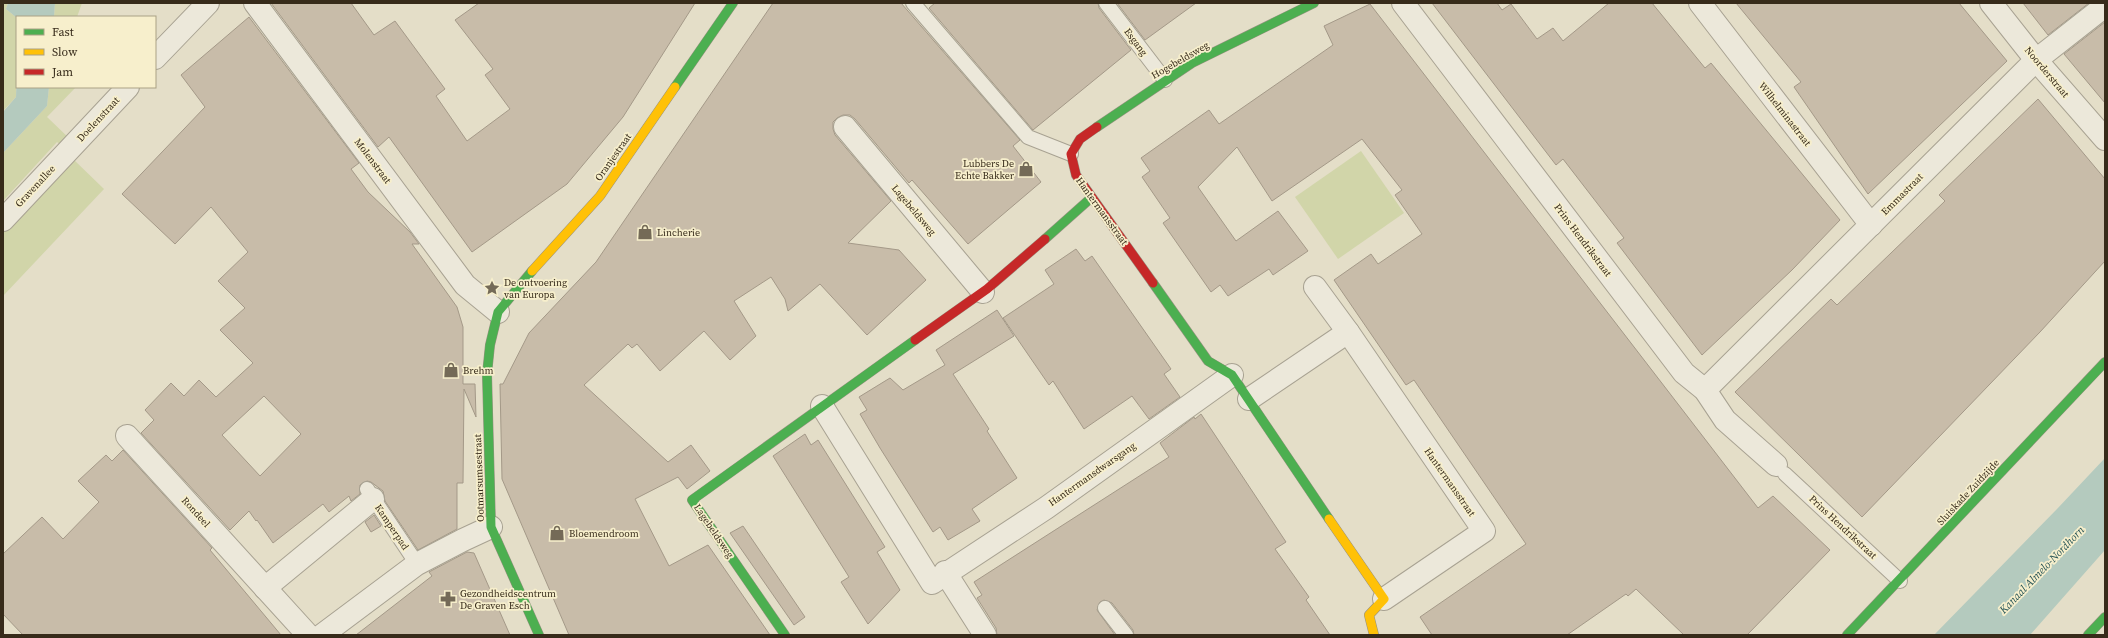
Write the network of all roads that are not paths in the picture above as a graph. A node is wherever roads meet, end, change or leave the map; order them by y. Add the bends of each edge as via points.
1 (208, 3) edge
2 (255, 3) edge
3 (733, 3) edge
4 (913, 3) edge
5 (1106, 3) edge
6 (1314, 3) edge
7 (1403, 3) edge
8 (1700, 3) edge
9 (1991, 3) edge
10 (2105, 6) edge
11 (156, 57) edge
12 (2036, 60) junction
13 (1165, 80) junction
14 (127, 88) edge
15 (844, 127) dead end
16 (2105, 139) edge
17 (68, 152) joint
18 (1071, 154) junction
19 (1091, 198) junction
20 (3, 220) edge
21 (1871, 225) junction
22 (1315, 287) dead end
23 (983, 292) junction
24 (498, 312) junction
25 (1348, 332) junction
26 (2105, 362) edge
27 (1232, 375) junction
28 (1705, 390) junction
29 (1249, 399) junction
30 (822, 406) junction
31 (127, 436) dead end
32 (1780, 470) joint
33 (370, 494) joint
34 (491, 527) junction
35 (417, 564) junction
36 (947, 571) junction
37 (1900, 581) junction
38 (265, 588) junction
39 (1384, 599) junction
40 (1104, 608) dead end
41 (2105, 617) edge
42 (308, 635) edge
43 (322, 635) edge
44 (539, 635) edge
45 (785, 635) edge
46 (985, 635) edge
47 (1126, 635) edge
48 (1374, 635) edge
49 (1847, 635) edge
50 (2088, 635) edge

1 - 11 street
2 - 24 street, Molenstraat via 465,285
3 - 24 street, Oranjestraat via 600,196
4 - 18 lane via 1028,137
5 - 13 lane, Esgang
6 - 13 street, Hogebeldsweg via 1192,63
7 - 28 street, Prins Hendrikstraat via 1684,373
8 - 21 street, Wilhelminastraat
9 - 12 street, Noorderstraat
10 - 12 street, Emmastraat
12 - 16 street, Noorderstraat
12 - 21 street, Emmastraat
13 - 18 street, Hogebeldsweg via 1080,139
14 - 17 street, Doelenstraat
15 - 23 street, Lagebeldsweg
17 - 20 street, Gravenallee
18 - 19 street, Hantermansstraat via 1076,175
19 - 23 street, Lagebeldsweg
19 - 27 street, Hantermansstraat via 1208,361
21 - 28 street, Emmastraat
22 - 25 street, Hantermansstraat
23 - 30 street, Lagebeldsweg
24 - 34 street, Ootmarsumsestraat via 490,345 487,374
25 - 29 street
25 - 39 street, Hantermansstraat via 1484,531
26 - 37 street, Sluiskade Zuidzijde
27 - 29 street, Hantermansstraat
27 - 36 street, Hantermansdwarsgang via 1046,508
28 - 32 street, Prins Hendrikstraat via 1725,420
29 - 39 street, Hantermansstraat
30 - 36 street via 932,583
30 - 45 street, Lagebeldsweg via 692,500
31 - 38 street, Rondeel
32 - 37 lane, Prins Hendrikstraat
33 - 35 lane, Kamperpad
33 - 38 street
34 - 35 street
34 - 44 street, Ootmarsumsestraat
35 - 43 street
36 - 46 street
37 - 49 street, Sluiskade Zuidzijde
38 - 42 street, Rondeel
39 - 48 street, Hantermansstraat via 1369,615
40 - 47 lane
41 - 50 street

